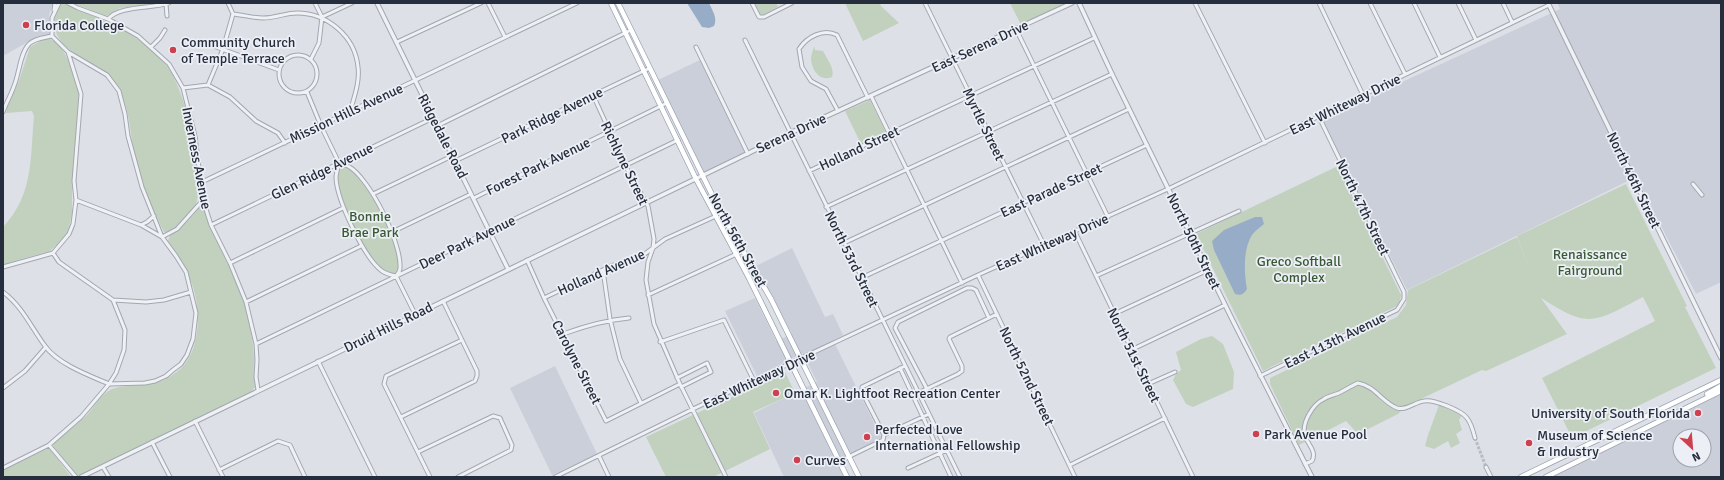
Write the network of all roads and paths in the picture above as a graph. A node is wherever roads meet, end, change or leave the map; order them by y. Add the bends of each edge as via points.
1 (55, 3) edge
2 (59, 3) edge
3 (68, 3) edge
4 (228, 3) edge
5 (315, 3) edge
6 (352, 3) edge
7 (379, 3) edge
8 (481, 3) edge
9 (488, 3) edge
10 (577, 3) edge
11 (611, 3) edge
12 (618, 3) edge
13 (752, 3) edge
14 (778, 3) edge
15 (792, 3) edge
16 (925, 3) edge
17 (1072, 3) edge
18 (1079, 3) edge
19 (1196, 3) edge
20 (1320, 3) edge
21 (1370, 3) edge
22 (1414, 3) edge
23 (1458, 3) edge
24 (1503, 3) edge
25 (168, 4) edge
26 (1548, 4) edge
27 (781, 8) junction
28 (54, 12) junction
29 (233, 14) junction
30 (167, 16) dead end
31 (322, 17) junction
32 (108, 19) junction
33 (1512, 22) junction
34 (1016, 29) junction
35 (164, 30) dead end
36 (631, 30) junction
37 (625, 32) junction
38 (52, 36) junction
39 (505, 37) junction
40 (1094, 38) junction
41 (745, 40) dead end
42 (1476, 40) junction
43 (200, 41) dead end
44 (397, 42) junction
45 (151, 47) junction
46 (696, 47) dead end
47 (223, 49) junction
48 (68, 52) junction
49 (1440, 58) junction
50 (311, 59) junction
51 (952, 59) junction
52 (1034, 66) junction
53 (650, 68) junction
54 (279, 70) junction
55 (644, 70) junction
56 (1112, 74) junction
57 (1405, 74) junction
58 (415, 81) junction
59 (208, 85) junction
60 (183, 88) junction
61 (887, 89) joint
62 (307, 92) junction
63 (593, 95) junction
64 (1363, 95) junction
65 (970, 96) junction
66 (869, 97) junction
67 (1052, 102) junction
68 (667, 103) junction
69 (661, 106) junction
70 (1129, 109) junction
71 (838, 111) junction
72 (3, 112) edge
73 (350, 112) junction
74 (1319, 117) junction
75 (434, 118) junction
76 (321, 126) junction
77 (437, 126) junction
78 (610, 131) junction
79 (988, 132) junction
80 (790, 133) junction
81 (889, 133) junction
82 (1070, 137) junction
83 (678, 140) junction
84 (285, 143) junction
85 (1265, 143) junction
86 (1147, 145) junction
87 (748, 154) junction
88 (452, 156) junction
89 (455, 162) junction
90 (339, 163) junction
91 (626, 166) junction
92 (1005, 167) junction
93 (907, 169) junction
94 (809, 171) junction
95 (1087, 174) junction
96 (702, 176) junction
97 (696, 179) junction
98 (202, 182) junction
99 (1693, 184) dead end
100 (1168, 189) junction
101 (373, 194) junction
102 (471, 194) junction
103 (1702, 194) dead end
104 (474, 198) junction
105 (76, 200) junction
106 (203, 200) junction
107 (645, 202) junction
108 (1023, 204) junction
109 (924, 205) junction
110 (826, 206) junction
111 (343, 208) junction
112 (1239, 211) dead end
113 (721, 213) junction
114 (154, 216) junction
115 (716, 216) junction
116 (1108, 217) junction
117 (142, 225) junction
118 (211, 225) junction
119 (489, 231) junction
120 (392, 232) junction
121 (1075, 232) junction
122 (1191, 233) junction
123 (162, 237) junction
124 (941, 241) junction
125 (844, 243) junction
126 (361, 246) junction
127 (1044, 246) junction
128 (653, 248) junction
129 (743, 251) junction
130 (54, 253) junction
131 (736, 254) junction
132 (527, 260) junction
133 (230, 263) junction
134 (3, 267) edge
135 (508, 269) junction
136 (602, 270) junction
137 (1208, 270) junction
138 (978, 275) junction
139 (396, 276) junction
140 (1096, 276) junction
141 (861, 278) junction
142 (962, 283) junction
143 (3, 292) edge
144 (191, 292) junction
145 (648, 295) junction
146 (544, 298) junction
147 (1404, 299) joint
148 (113, 300) junction
149 (443, 301) junction
150 (246, 302) junction
151 (1225, 304) junction
152 (414, 314) junction
153 (779, 314) junction
154 (997, 314) junction
155 (1114, 314) junction
156 (630, 318) dead end
157 (990, 318) junction
158 (610, 319) junction
159 (770, 319) junction
160 (882, 320) junction
161 (563, 334) junction
162 (462, 340) junction
163 (660, 342) junction
164 (256, 344) junction
165 (46, 347) junction
166 (1132, 350) junction
167 (1721, 358) edge
168 (801, 359) junction
169 (318, 362) junction
170 (792, 364) junction
171 (905, 366) junction
172 (900, 368) junction
173 (1175, 372) dead end
174 (1260, 376) junction
175 (677, 378) junction
176 (1721, 380) edge
177 (754, 381) junction
178 (108, 384) junction
179 (1148, 384) junction
180 (680, 385) junction
181 (1721, 386) edge
182 (3, 388) edge
183 (927, 389) junction
184 (258, 390) junction
185 (817, 391) junction
186 (1721, 391) edge
187 (918, 393) junction
188 (807, 395) junction
189 (820, 397) junction
190 (810, 402) junction
191 (641, 403) junction
192 (1690, 405) junction
193 (693, 409) junction
194 (929, 414) junction
195 (401, 417) junction
196 (922, 417) junction
197 (1165, 418) junction
198 (195, 421) junction
199 (884, 435) junction
200 (1474, 438) tunnel mouth
201 (152, 442) junction
202 (49, 445) junction
203 (846, 450) junction
204 (947, 450) junction
205 (418, 452) junction
206 (940, 453) junction
207 (837, 455) junction
208 (599, 456) junction
209 (849, 457) junction
210 (840, 461) junction
211 (1305, 464) junction
212 (1070, 465) junction
213 (103, 467) junction
214 (1486, 467) tunnel mouth
215 (3, 468) edge
216 (908, 468) dead end
217 (219, 470) junction
218 (76, 477) edge
219 (81, 477) edge
220 (109, 477) edge
221 (170, 477) edge
222 (222, 477) edge
223 (305, 477) edge
224 (375, 477) edge
225 (430, 477) edge
226 (458, 477) edge
227 (555, 477) edge
228 (609, 477) edge
229 (726, 477) edge
230 (847, 477) edge
231 (859, 477) edge
232 (951, 477) edge
233 (960, 477) edge
234 (1076, 477) edge
235 (1193, 477) edge
236 (1312, 477) edge
237 (1491, 477) edge
238 (1521, 477) edge
239 (1546, 477) edge

1 - 28 street
2 - 28 street
3 - 32 street, Inverness Avenue
4 - 29 street
5 - 31 street
6 - 31 street
7 - 44 street, Ridgedale Road
8 - 44 street
9 - 39 street
10 - 39 street, Mission Hills Avenue
11 - 37 main road, North 56th Street
12 - 36 main road, North 56th Street
13 - 27 street via 759,17
14 - 27 street
15 - 27 street
16 - 51 street, Myrtle Street
17 - 34 street, East Serena Drive
18 - 40 street, North 50th Street
19 - 85 street
20 - 64 street
21 - 57 street
22 - 49 street
23 - 42 street
24 - 33 street
25 - 30 street
25 - 32 street via 118,12
26 - 33 street, East Whiteway Drive
26 - 167 street, North 46th Street
28 - 38 street
29 - 31 street via 264,18 297,13
29 - 47 street
31 - 50 street via 319,43
31 - 73 street via 352,44 358,66 357,87
32 - 45 street, Inverness Avenue via 138,36
33 - 42 street, East Whiteway Drive
34 - 51 street, East Serena Drive
34 - 52 street
35 - 45 street
36 - 37 street
36 - 53 main road, North 56th Street
37 - 55 main road, North 56th Street
37 - 77 street
38 - 48 street
38 - 72 street via 39,38 28,45
39 - 58 street, Mission Hills Avenue
40 - 52 street, Holland Street
40 - 56 street, North 50th Street
41 - 80 street, North 53rd Street
42 - 49 street, East Whiteway Drive
43 - 47 street
44 - 58 street, Ridgedale Road
45 - 60 street, Inverness Avenue via 169,64
46 - 87 street
47 - 54 street
47 - 59 street
48 - 105 street via 80,94 74,181
48 - 114 street via 107,75 119,91 133,158
49 - 57 street, East Whiteway Drive
50 - 54 street via 297,55 288,57
50 - 62 street via 317,78
51 - 61 street, East Serena Drive
51 - 65 street, Myrtle Street
52 - 65 street, Holland Street
52 - 67 street
53 - 55 street, Park Ridge Avenue
53 - 68 main road, North 56th Street
54 - 62 street via 280,79 289,91
55 - 63 street, Park Ridge Avenue
55 - 69 main road, North 56th Street
56 - 67 street
56 - 70 street, North 50th Street
57 - 64 street, East Whiteway Drive
58 - 73 street, Mission Hills Avenue
58 - 75 street, Ridgedale Road
59 - 60 street
59 - 84 street via 230,97 256,121 278,133
60 - 98 street, Inverness Avenue via 195,136
61 - 66 street, Serena Drive
62 - 76 street
63 - 78 street, Richlyne Street
63 - 89 street, Park Ridge Avenue
64 - 74 street, East Whiteway Drive
65 - 79 street, Myrtle Street
65 - 81 street, Holland Street
66 - 71 street, Serena Drive
66 - 71 street via 837,34 822,32 804,42 799,49 802,67 811,81 826,89
66 - 81 street
67 - 79 street
67 - 82 street
68 - 69 street, Forest Park Avenue
68 - 96 main road, North 56th Street
69 - 78 street, Forest Park Avenue
69 - 83 main road, North 56th Street
70 - 82 street
70 - 86 street, North 50th Street
71 - 80 street, Serena Drive
73 - 76 street, Mission Hills Avenue
74 - 85 street, East Whiteway Drive
74 - 147 street, North 47th Street via 1404,292
75 - 77 street, Ridgedale Road
75 - 90 street, Glen Ridge Avenue
76 - 84 street, Mission Hills Avenue
76 - 90 street
77 - 88 street, Ridgedale Road
78 - 91 street, Richlyne Street
78 - 104 street, Forest Park Avenue
79 - 92 street, Myrtle Street
79 - 93 street
80 - 87 street, Serena Drive
80 - 94 street, North 53rd Street
81 - 93 street
81 - 94 street, Holland Street
82 - 92 street
82 - 95 street
83 - 91 street, Deer Park Avenue
83 - 97 main road, North 56th Street
84 - 98 street, Mission Hills Avenue
85 - 100 street, East Whiteway Drive
86 - 95 street, East Parade Street
86 - 100 street, North 50th Street
87 - 96 street, Serena Drive
88 - 89 street, Ridgedale Road
88 - 101 street
89 - 102 street, Ridgedale Road
90 - 101 street via 354,170
90 - 111 street via 336,179
90 - 118 street, Glen Ridge Avenue
91 - 107 street, Richlyne Street
91 - 119 street, Deer Park Avenue
92 - 108 street, Myrtle Street
92 - 109 street
93 - 109 street
93 - 110 street
94 - 110 street, North 53rd Street
95 - 108 street, East Parade Street
95 - 116 street
96 - 97 street, Serena Drive
96 - 113 main road, North 56th Street
97 - 107 street, Druid Hills Road
97 - 115 main road, North 56th Street
98 - 106 street, Inverness Avenue
99 - 103 street
100 - 116 street, East Whiteway Drive
100 - 122 street, North 50th Street
101 - 120 street
102 - 104 street, Ridgedale Road
102 - 120 street, Forest Park Avenue
104 - 119 street, Ridgedale Road
105 - 117 street
105 - 130 street via 69,234
106 - 118 street, Inverness Avenue
106 - 123 street via 177,229
107 - 128 street, Richlyne Street via 654,239
107 - 132 street, Druid Hills Road
108 - 124 street, East Parade Street
108 - 127 street, Myrtle Street
109 - 124 street
109 - 125 street
110 - 125 street, North 53rd Street
111 - 126 street
111 - 133 street
112 - 122 street
113 - 115 street, Holland Avenue
113 - 129 main road, North 56th Street
114 - 117 street
114 - 123 street
115 - 128 street, Holland Avenue via 665,239
115 - 131 main road, North 56th Street
116 - 121 street, East Whiteway Drive
117 - 123 street
118 - 133 street, Inverness Avenue
119 - 135 street, Ridgedale Road
119 - 139 street, Deer Park Avenue
120 - 139 street via 400,269
121 - 127 street, East Whiteway Drive
121 - 140 street, North 51st Street
122 - 137 street, North 50th Street
122 - 140 street
123 - 144 street via 186,272
124 - 141 street, East Parade Street
124 - 142 street
125 - 141 street, North 53rd Street
126 - 139 street via 381,271
126 - 150 street
127 - 138 street, East Whiteway Drive
128 - 136 street, Holland Avenue via 642,256
128 - 145 street, Richlyne Street via 646,280
129 - 131 street
129 - 153 main road, North 56th Street
130 - 134 street
130 - 148 street via 59,262
131 - 145 street
131 - 159 main road, North 56th Street
132 - 135 street, Druid Hills Road
132 - 146 street, Carolyne Street
133 - 150 street, Inverness Avenue
135 - 149 street, Druid Hills Road
136 - 146 street, Holland Avenue
136 - 158 street
137 - 151 street, North 50th Street
137 - 155 street
138 - 142 street, East Whiteway Drive
138 - 154 street, North 52nd Street
139 - 152 street
139 - 164 street, Deer Park Avenue
140 - 155 street, North 51st Street
141 - 160 street, North 53rd Street
142 - 160 street, East Whiteway Drive
143 - 165 street via 14,300
144 - 148 street via 146,302
144 - 178 street via 196,314 193,339 181,364 155,381
145 - 163 street, Richlyne Street
146 - 161 street, Carolyne Street
147 - 174 street, East 113th Avenue via 1398,310
148 - 178 street via 125,330 124,350 116,373
149 - 152 street, Druid Hills Road
149 - 162 street
150 - 164 street, Inverness Avenue
151 - 166 street
151 - 174 street, North 50th Street
152 - 169 street, Druid Hills Road
153 - 159 main road
153 - 168 main road, North 56th Street
154 - 157 street
154 - 212 street, North 52nd Street
155 - 166 street, North 51st Street
156 - 158 street
157 - 183 street via 950,337 962,371
157 - 183 street via 976,290 967,288 898,322 895,328
158 - 161 street
158 - 191 street via 620,359
159 - 170 main road, North 56th Street
160 - 168 street, East Whiteway Drive
160 - 171 street, North 53rd Street
161 - 191 street, Carolyne Street via 606,420
162 - 195 street via 477,371 475,381
162 - 195 street via 386,376 384,384
163 - 175 street, Richlyne Street
163 - 177 street via 724,320
164 - 184 street, Inverness Avenue
165 - 178 street via 71,367
165 - 182 street via 25,371
166 - 179 street, North 51st Street
168 - 170 street, East Whiteway Drive
168 - 185 main road, North 56th Street
169 - 184 street, Druid Hills Road
169 - 224 street
170 - 177 street, East Whiteway Drive
170 - 188 main road, North 56th Street
171 - 172 street
171 - 187 street, North 53rd Street
172 - 196 street
172 - 199 street via 866,385 862,390
173 - 179 street
174 - 211 street, North 50th Street
175 - 180 street, Richlyne Street
175 - 180 street via 707,363 711,372
176 - 238 main road
177 - 193 street, East Whiteway Drive
178 - 202 street via 81,417
179 - 197 street, North 51st Street
180 - 191 street
180 - 193 street, Richlyne Street
181 - 192 main road
183 - 187 street
184 - 198 street, Druid Hills Road
185 - 188 main road
185 - 189 main road, North 56th Street
186 - 192 main road
187 - 194 street, North 53rd Street
188 - 190 main road, North 56th Street
189 - 190 main road
189 - 203 main road, North 56th Street
190 - 207 main road, North 56th Street
192 - 239 main road
193 - 208 street, East Whiteway Drive
193 - 229 street, Richlyne Street
194 - 196 street
194 - 204 street, North 53rd Street
195 - 205 street
196 - 199 street
196 - 206 street
197 - 212 street
197 - 235 street, North 51st Street
198 - 201 street, Druid Hills Road
198 - 217 street
199 - 209 street via 883,440
200 - 211 street via 1473,430 1465,416 1439,403 1424,401 1398,408 1370,387 1358,383 1324,398 1316,405 1303,429 1314,453 1312,461
201 - 213 street, Druid Hills Road
201 - 221 street
202 - 215 street
202 - 218 street
203 - 207 main road
203 - 209 main road, North 56th Street
204 - 206 street
204 - 233 street, North 53rd Street
205 - 225 street
205 - 226 street via 493,416 500,418 512,445 511,450
206 - 216 street
206 - 232 street
207 - 210 main road, North 56th Street
208 - 227 street, East Whiteway Drive
208 - 228 street
209 - 210 street
209 - 231 main road, North 56th Street
210 - 230 main road, North 56th Street
211 - 236 street, North 50th Street
212 - 234 street, North 52nd Street
213 - 219 street, Druid Hills Road
213 - 220 street
214 - 237 street
217 - 222 street
217 - 223 street via 278,441 290,445

